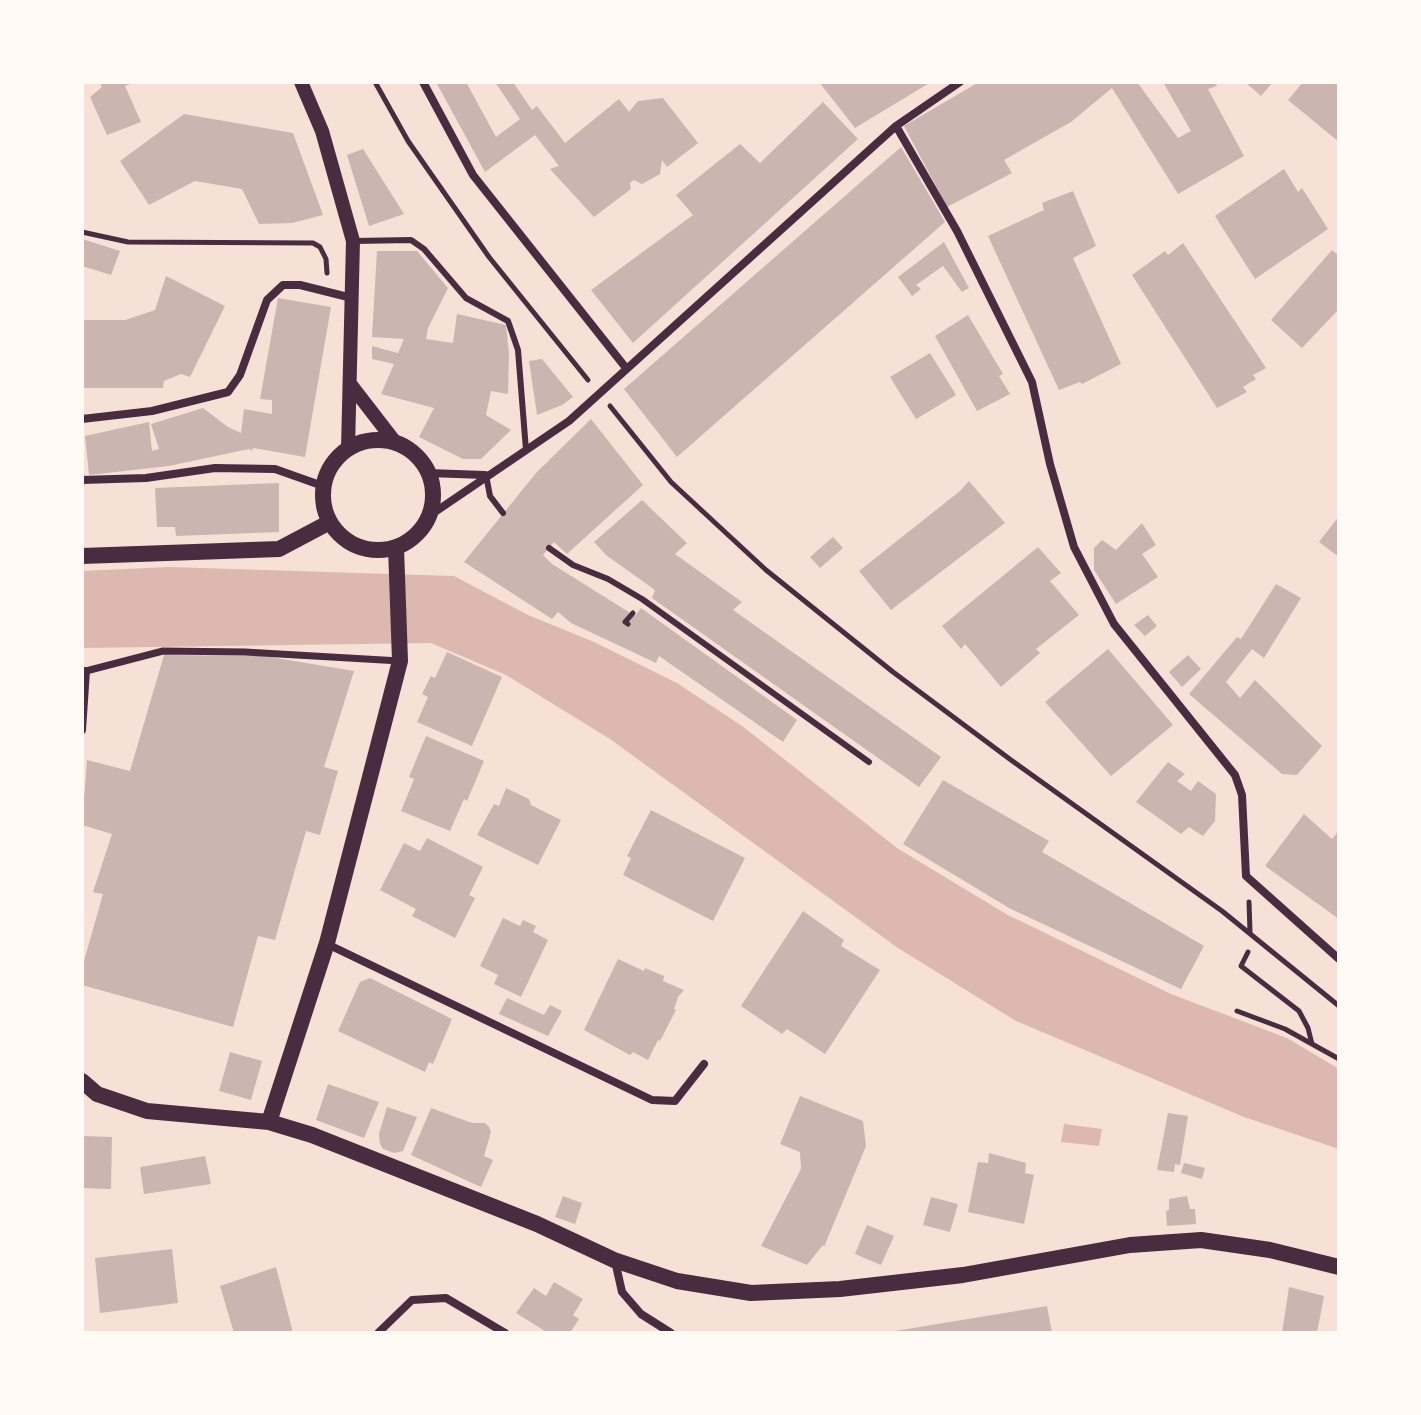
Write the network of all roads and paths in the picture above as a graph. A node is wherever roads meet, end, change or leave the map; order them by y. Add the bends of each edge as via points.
1 (301, 82) edge
2 (375, 82) edge
3 (423, 82) edge
4 (960, 82) edge
5 (896, 126) junction
6 (82, 232) edge
7 (353, 241) junction
8 (328, 292) junction
9 (352, 298) junction
10 (626, 368) junction
11 (351, 385) junction
12 (600, 394) junction
13 (82, 419) edge
14 (395, 442) junction
15 (348, 449) junction
16 (526, 450) junction
17 (428, 473) junction
18 (486, 475) junction
19 (82, 480) edge
20 (323, 486) junction
21 (503, 513) dead end
22 (429, 516) junction
23 (330, 522) junction
24 (396, 547) junction
25 (549, 548) dead end
26 (82, 556) edge
27 (632, 614) dead end
28 (628, 624) dead end
29 (400, 661) junction
30 (86, 671) joint
31 (82, 730) edge
32 (869, 762) dead end
33 (327, 943) junction
34 (1248, 952) dead end
35 (1339, 959) edge
36 (1339, 1006) edge
37 (1237, 1011) dead end
38 (1312, 1044) junction
39 (1339, 1059) edge
40 (704, 1064) dead end
41 (82, 1081) edge
42 (269, 1122) junction
43 (614, 1260) junction
44 (1339, 1267) edge
45 (378, 1333) edge
46 (505, 1333) edge
47 (671, 1333) edge

1 - 7 street via 322,131
2 - 12 path via 408,141 489,257
3 - 10 street via 473,175
4 - 5 street
5 - 10 street
5 - 35 street via 957,231 1032,382 1074,547 1114,624 1235,775 1242,795 1246,876
6 - 8 path via 128,242 313,243 326,259
7 - 9 street
7 - 16 lane via 411,240 466,298 508,321 518,350
8 - 9 street
8 - 13 street via 283,285 267,300 240,375 228,392 152,411
9 - 11 street
10 - 12 street
11 - 14 street
11 - 15 street
12 - 16 street
12 - 36 path via 671,482 766,570 893,672 1222,911
14 - 15 main road via 370,441
14 - 17 main road via 421,459
15 - 20 main road via 336,459
16 - 18 street
17 - 18 street
17 - 22 main road via 433,487
18 - 21 lane via 490,496
18 - 22 street
19 - 20 street via 215,468 275,469
20 - 23 main road
22 - 24 main road via 421,530
23 - 24 main road via 358,547
23 - 26 main road via 279,549
24 - 29 main road
25 - 32 lane via 642,599
27 - 28 path
29 - 30 street via 163,651
29 - 33 main road
30 - 31 street
33 - 40 street via 652,1100 675,1101
33 - 42 main road
34 - 38 path via 1241,966 1299,1011
37 - 38 path
38 - 39 path
41 - 42 main road via 97,1094 147,1111
42 - 43 main road via 537,1224
43 - 44 main road via 677,1281 751,1293 963,1275 1130,1245 1201,1240
43 - 47 street via 622,1292 641,1314
45 - 46 street via 412,1300 446,1298

